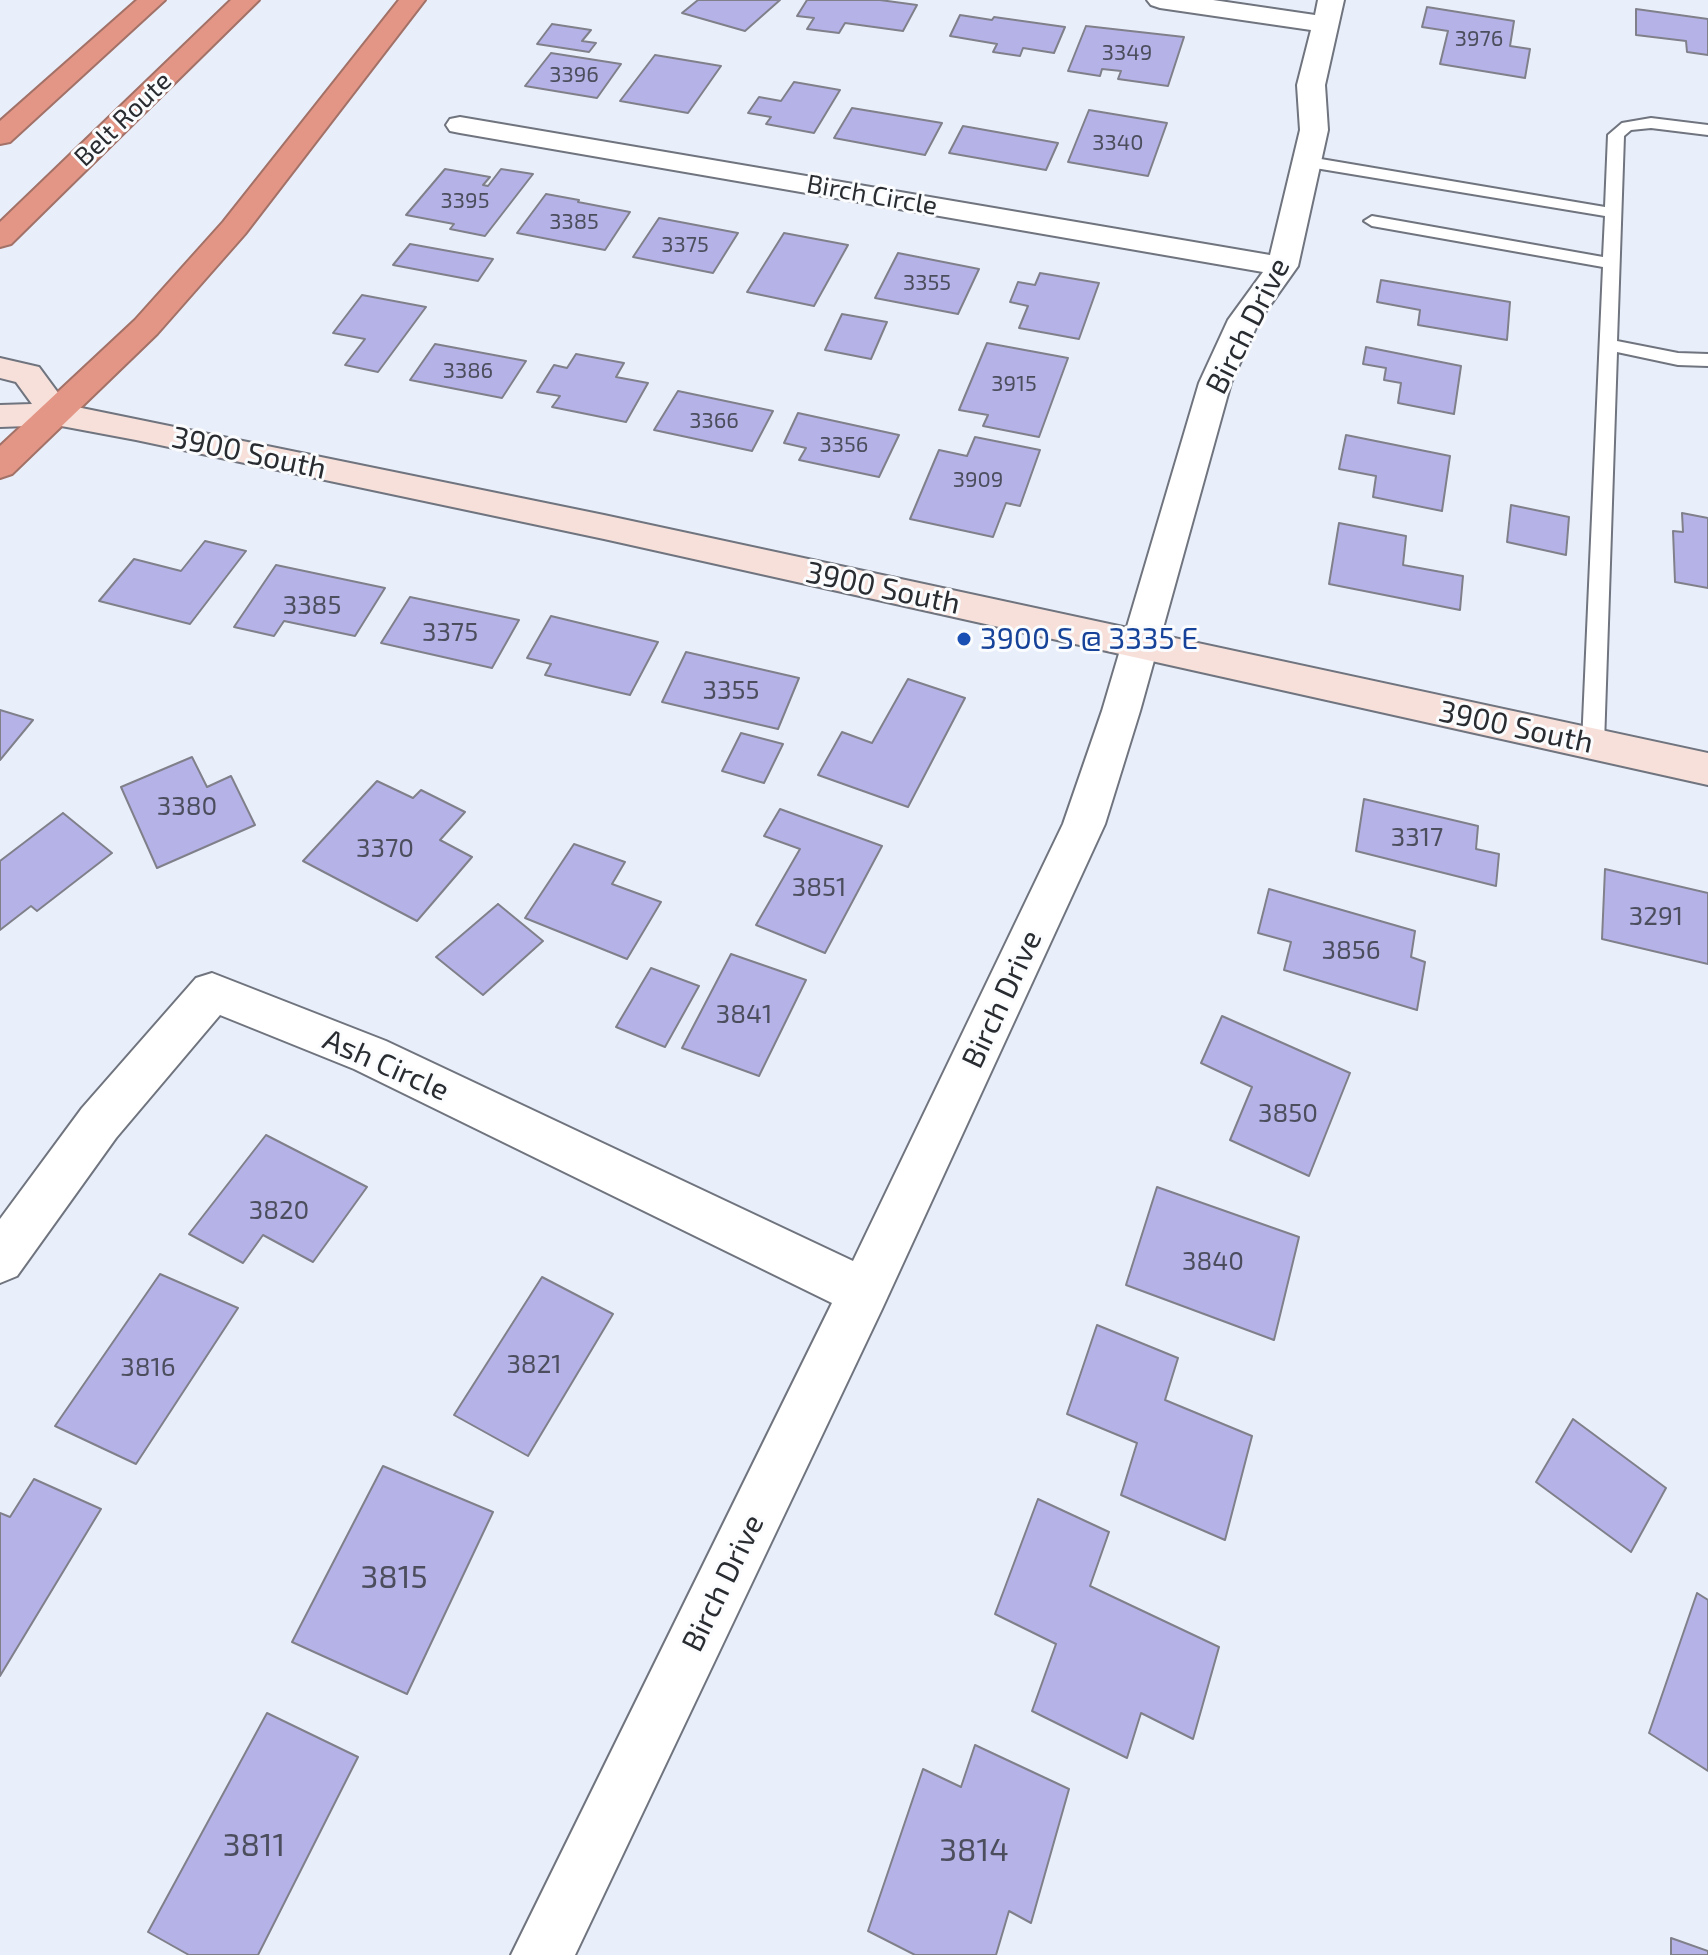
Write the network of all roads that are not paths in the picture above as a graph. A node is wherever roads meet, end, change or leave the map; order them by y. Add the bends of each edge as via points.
1 (152, 0) edge
2 (246, 0) edge
3 (412, 0) edge
4 (1160, 0) edge
5 (1328, 12) edge
6 (460, 125) dead end
7 (1708, 130) edge
8 (0, 136) edge
9 (1309, 162) junction
10 (1613, 213) junction
11 (1372, 221) dead end
12 (0, 238) edge
13 (1611, 263) junction
14 (1283, 266) junction
15 (1608, 345) junction
16 (1708, 360) edge
17 (0, 368) edge
18 (56, 414) junction
19 (0, 416) edge
20 (0, 466) edge
21 (1139, 644) junction
22 (1593, 744) junction
23 (1708, 769) edge
24 (0, 1259) edge
25 (864, 1292) junction
26 (542, 1955) edge

1 - 8 highway
2 - 12 highway, Belt Route
3 - 18 highway via 234,228 146,327
4 - 5 street
5 - 9 street, Birch Drive via 1311,85 1314,130
6 - 14 street, Birch Circle
7 - 10 lane via 1651,123 1627,126 1616,135
9 - 10 lane
9 - 14 street, Birch Drive
10 - 13 lane
11 - 13 lane
13 - 15 lane
14 - 21 street, Birch Drive via 1244,320 1215,383
15 - 16 lane
15 - 22 lane
17 - 18 main road via 27,374
18 - 19 main road, 3900 South
18 - 20 highway
18 - 21 main road, 3900 South
21 - 22 main road, 3900 South
21 - 25 street, Birch Drive via 1084,824
22 - 23 main road, 3900 South
24 - 25 street, Ash Circle via 99,1123 212,992 370,1055
25 - 26 street, Birch Drive

